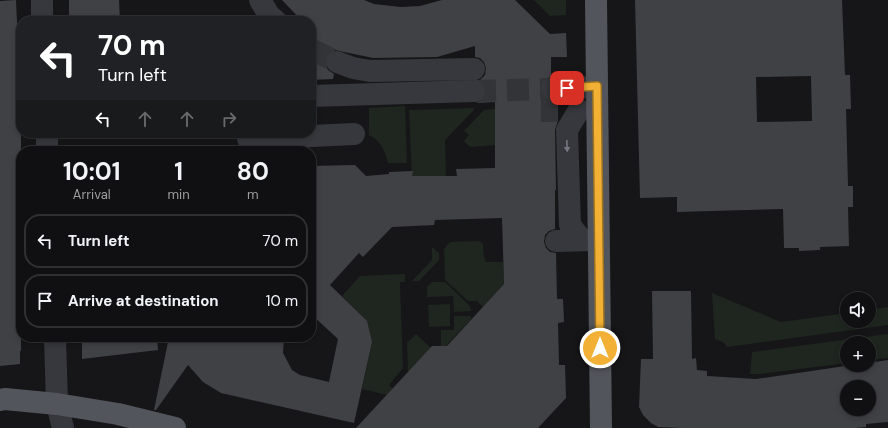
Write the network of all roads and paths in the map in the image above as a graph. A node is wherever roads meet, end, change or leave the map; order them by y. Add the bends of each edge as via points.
1 (42, 0) edge
2 (260, 0) edge
3 (596, 0) edge
4 (42, 16) edge
5 (270, 16) edge
6 (336, 62) tunnel mouth
7 (474, 69) tunnel mouth
8 (597, 86) junction
9 (552, 88) tunnel mouth
10 (474, 91) tunnel mouth
11 (316, 96) edge
12 (578, 110) junction
13 (354, 134) dead end
14 (316, 136) edge
15 (248, 138) edge
16 (269, 138) edge
17 (591, 240) junction
18 (556, 241) dead end
19 (55, 342) edge
20 (0, 400) edge
21 (57, 404) junction
22 (63, 428) edge
23 (175, 428) edge
24 (601, 428) edge

1 - 4 street
2 - 5 street
3 - 8 main road
6 - 7 street via 370,71
8 - 9 street
8 - 12 main road
10 - 11 street via 433,98
12 - 17 main road
12 -> 17 street via 566,130 570,226
13 - 14 street
15 - 16 street
17 - 18 street
17 - 24 main road
19 - 21 street
20 - 21 main road
21 - 22 street
21 - 23 main road via 118,414

